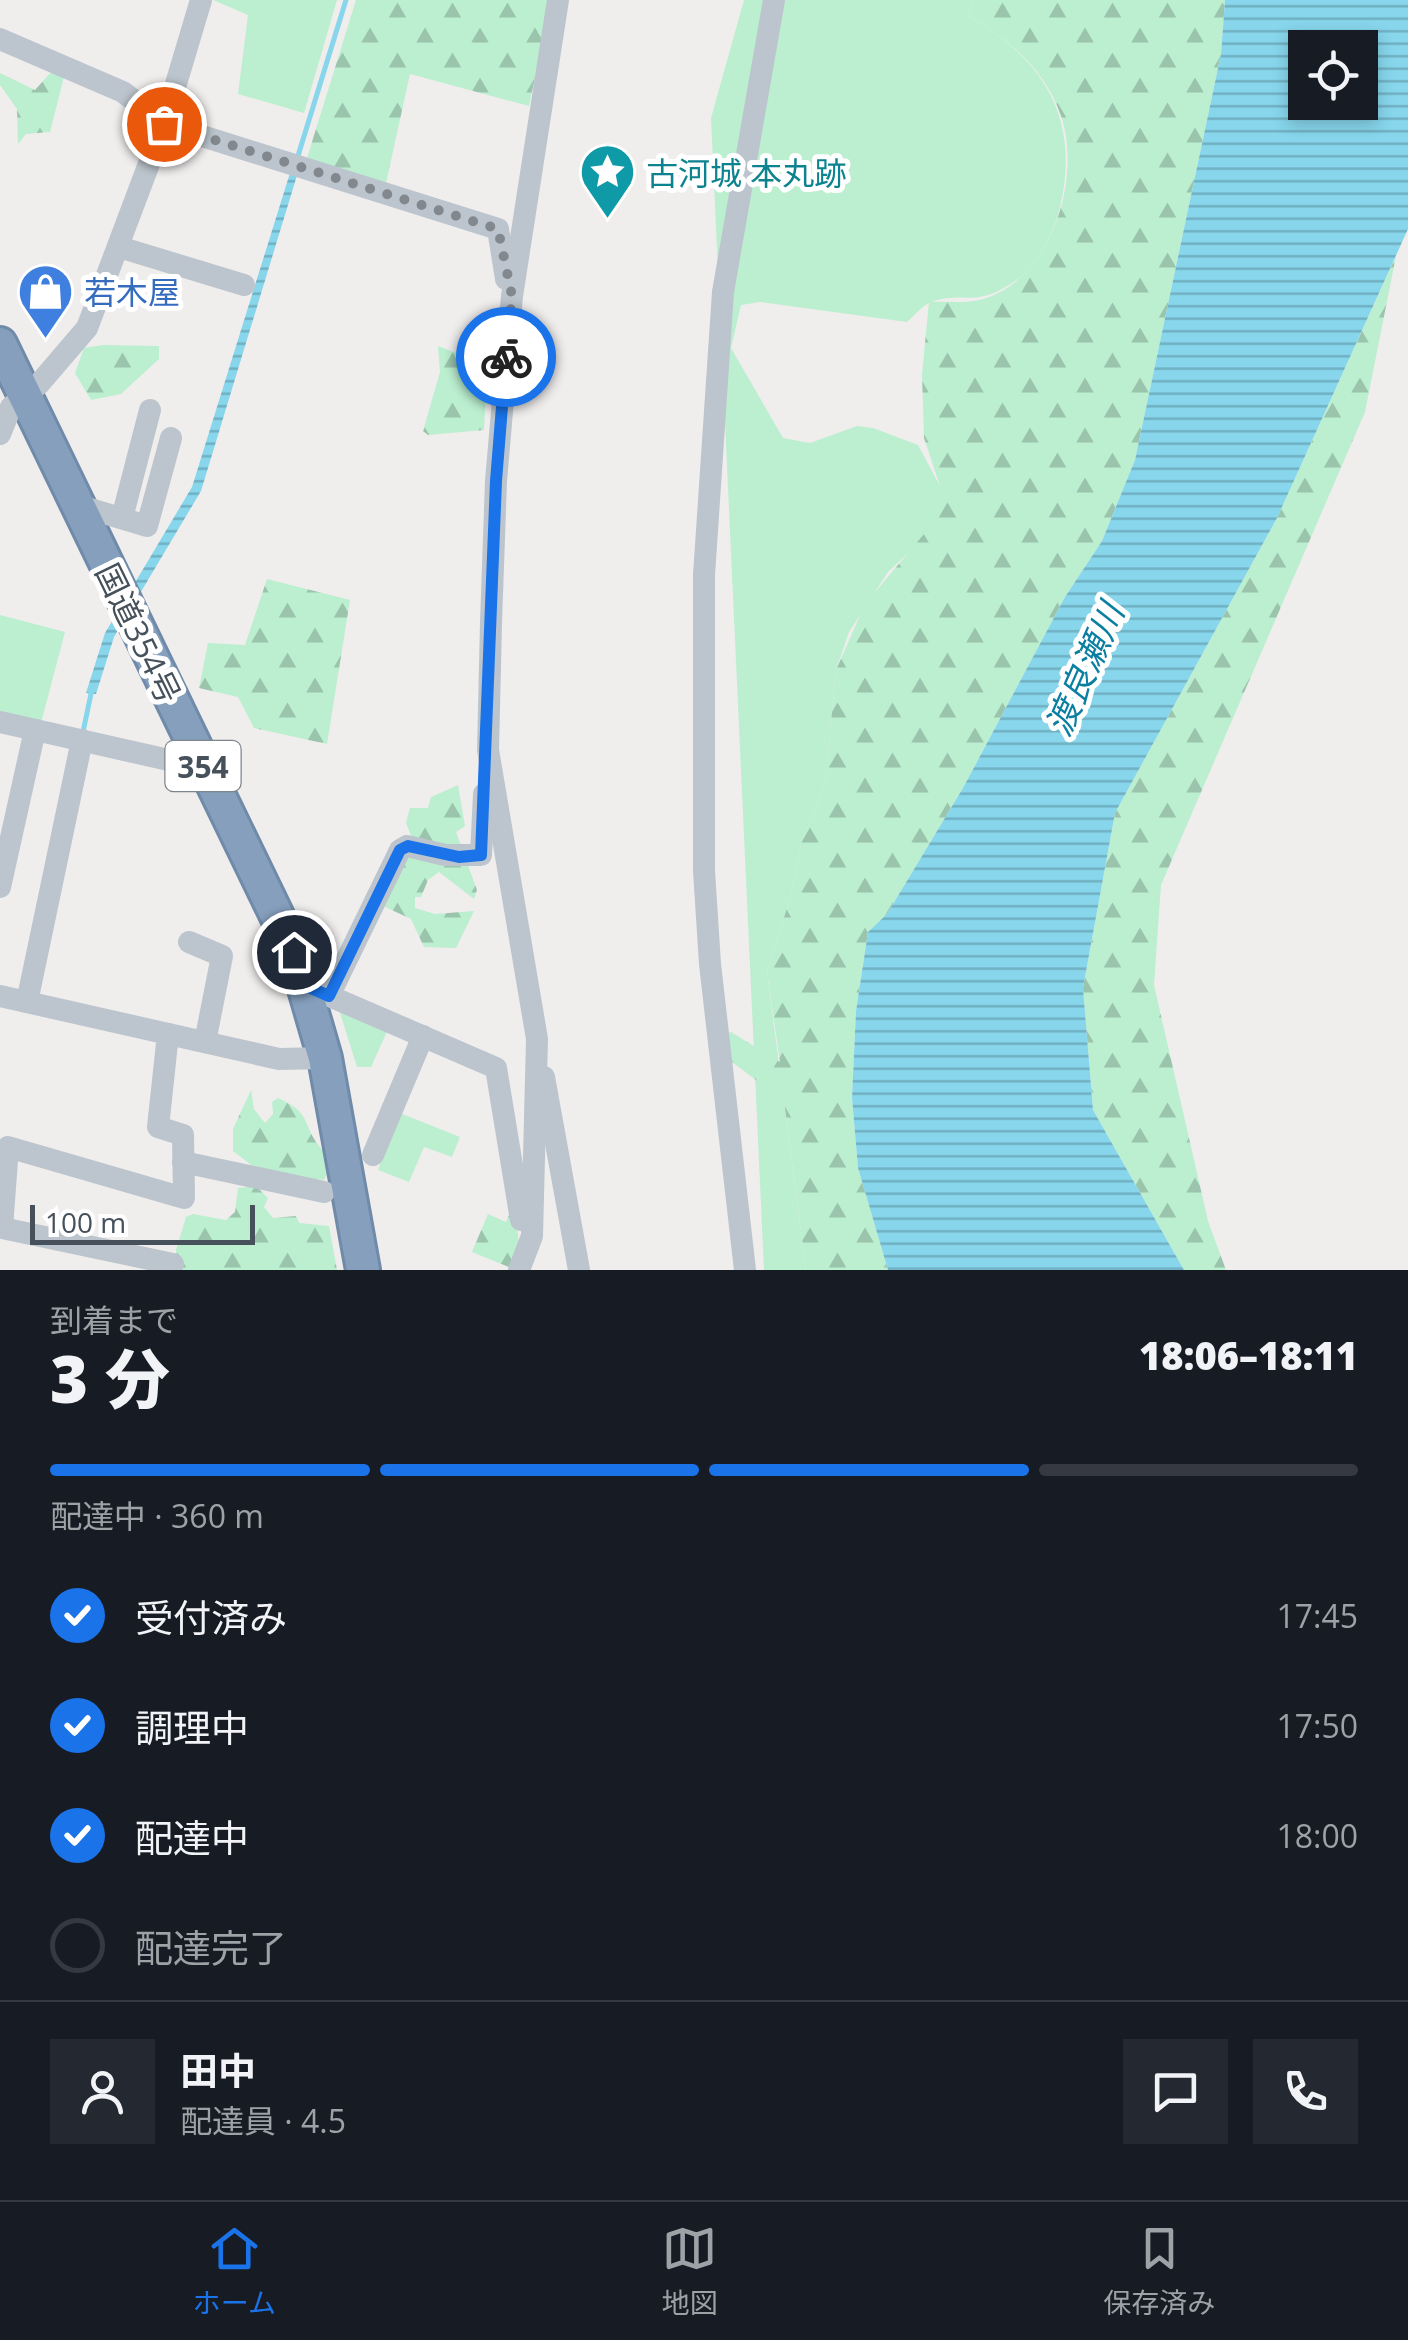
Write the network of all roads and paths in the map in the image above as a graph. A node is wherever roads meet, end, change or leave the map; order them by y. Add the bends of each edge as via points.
1 (201, 0) edge
2 (558, 0) edge
3 (774, 0) edge
4 (0, 39) edge
5 (164, 124) junction
6 (119, 247) junction
7 (244, 285) dead end
8 (512, 296) junction
9 (0, 344) edge
10 (25, 396) junction
11 (150, 410) dead end
12 (0, 434) edge
13 (171, 438) dead end
14 (77, 505) junction
15 (122, 518) junction
16 (0, 722) edge
17 (35, 730) junction
18 (82, 740) junction
19 (488, 750) junction
20 (204, 768) junction
21 (0, 888) edge
22 (189, 942) dead end
23 (316, 990) junction
24 (0, 996) edge
25 (27, 1002) junction
26 (168, 1034) junction
27 (423, 1036) junction
28 (538, 1039) junction
29 (204, 1042) junction
30 (325, 1058) junction
31 (373, 1155) dead end
32 (183, 1162) junction
33 (324, 1192) dead end
34 (354, 1206) junction
35 (523, 1262) edge
36 (172, 1264) dead end
37 (354, 1270) edge
38 (363, 1270) edge
39 (373, 1270) edge
40 (579, 1270) edge
41 (745, 1270) edge

1 - 5 street
2 - 8 street
3 - 41 street via 723,292 704,575 708,946
4 - 5 street via 123,92
5 - 6 street
5 - 8 street via 498,229
6 - 7 street
6 - 10 street via 88,328
8 - 19 street via 496,481
9 - 10 highway, 国道354号 / 354
10 - 12 street via 6,414
10 - 14 highway, 国道354号 / 354
11 - 15 street
13 - 15 street via 147,526
14 - 15 street
14 - 20 highway, 国道354号 / 354
16 - 17 street
17 - 18 street
17 - 21 street
18 - 20 street
18 - 25 street
19 - 23 street via 481,855 400,850
19 - 28 street
20 - 23 highway, 国道354号 / 354
22 - 29 street via 222,956
23 - 27 street
23 - 30 highway, 国道354号 / 354
24 - 25 street
25 - 26 street
26 - 29 street
26 - 32 street via 158,1127 184,1135
27 - 31 street
27 - 35 street via 496,1068
28 - 35 street via 532,1236
28 - 40 street
29 - 30 street via 278,1058
30 - 34 highway, 国道354号 / 354
32 - 33 street
32 - 36 street via 184,1198 8,1147 2,1228
34 - 37 street
34 - 38 highway, 国道354号 / 354
34 - 39 street

